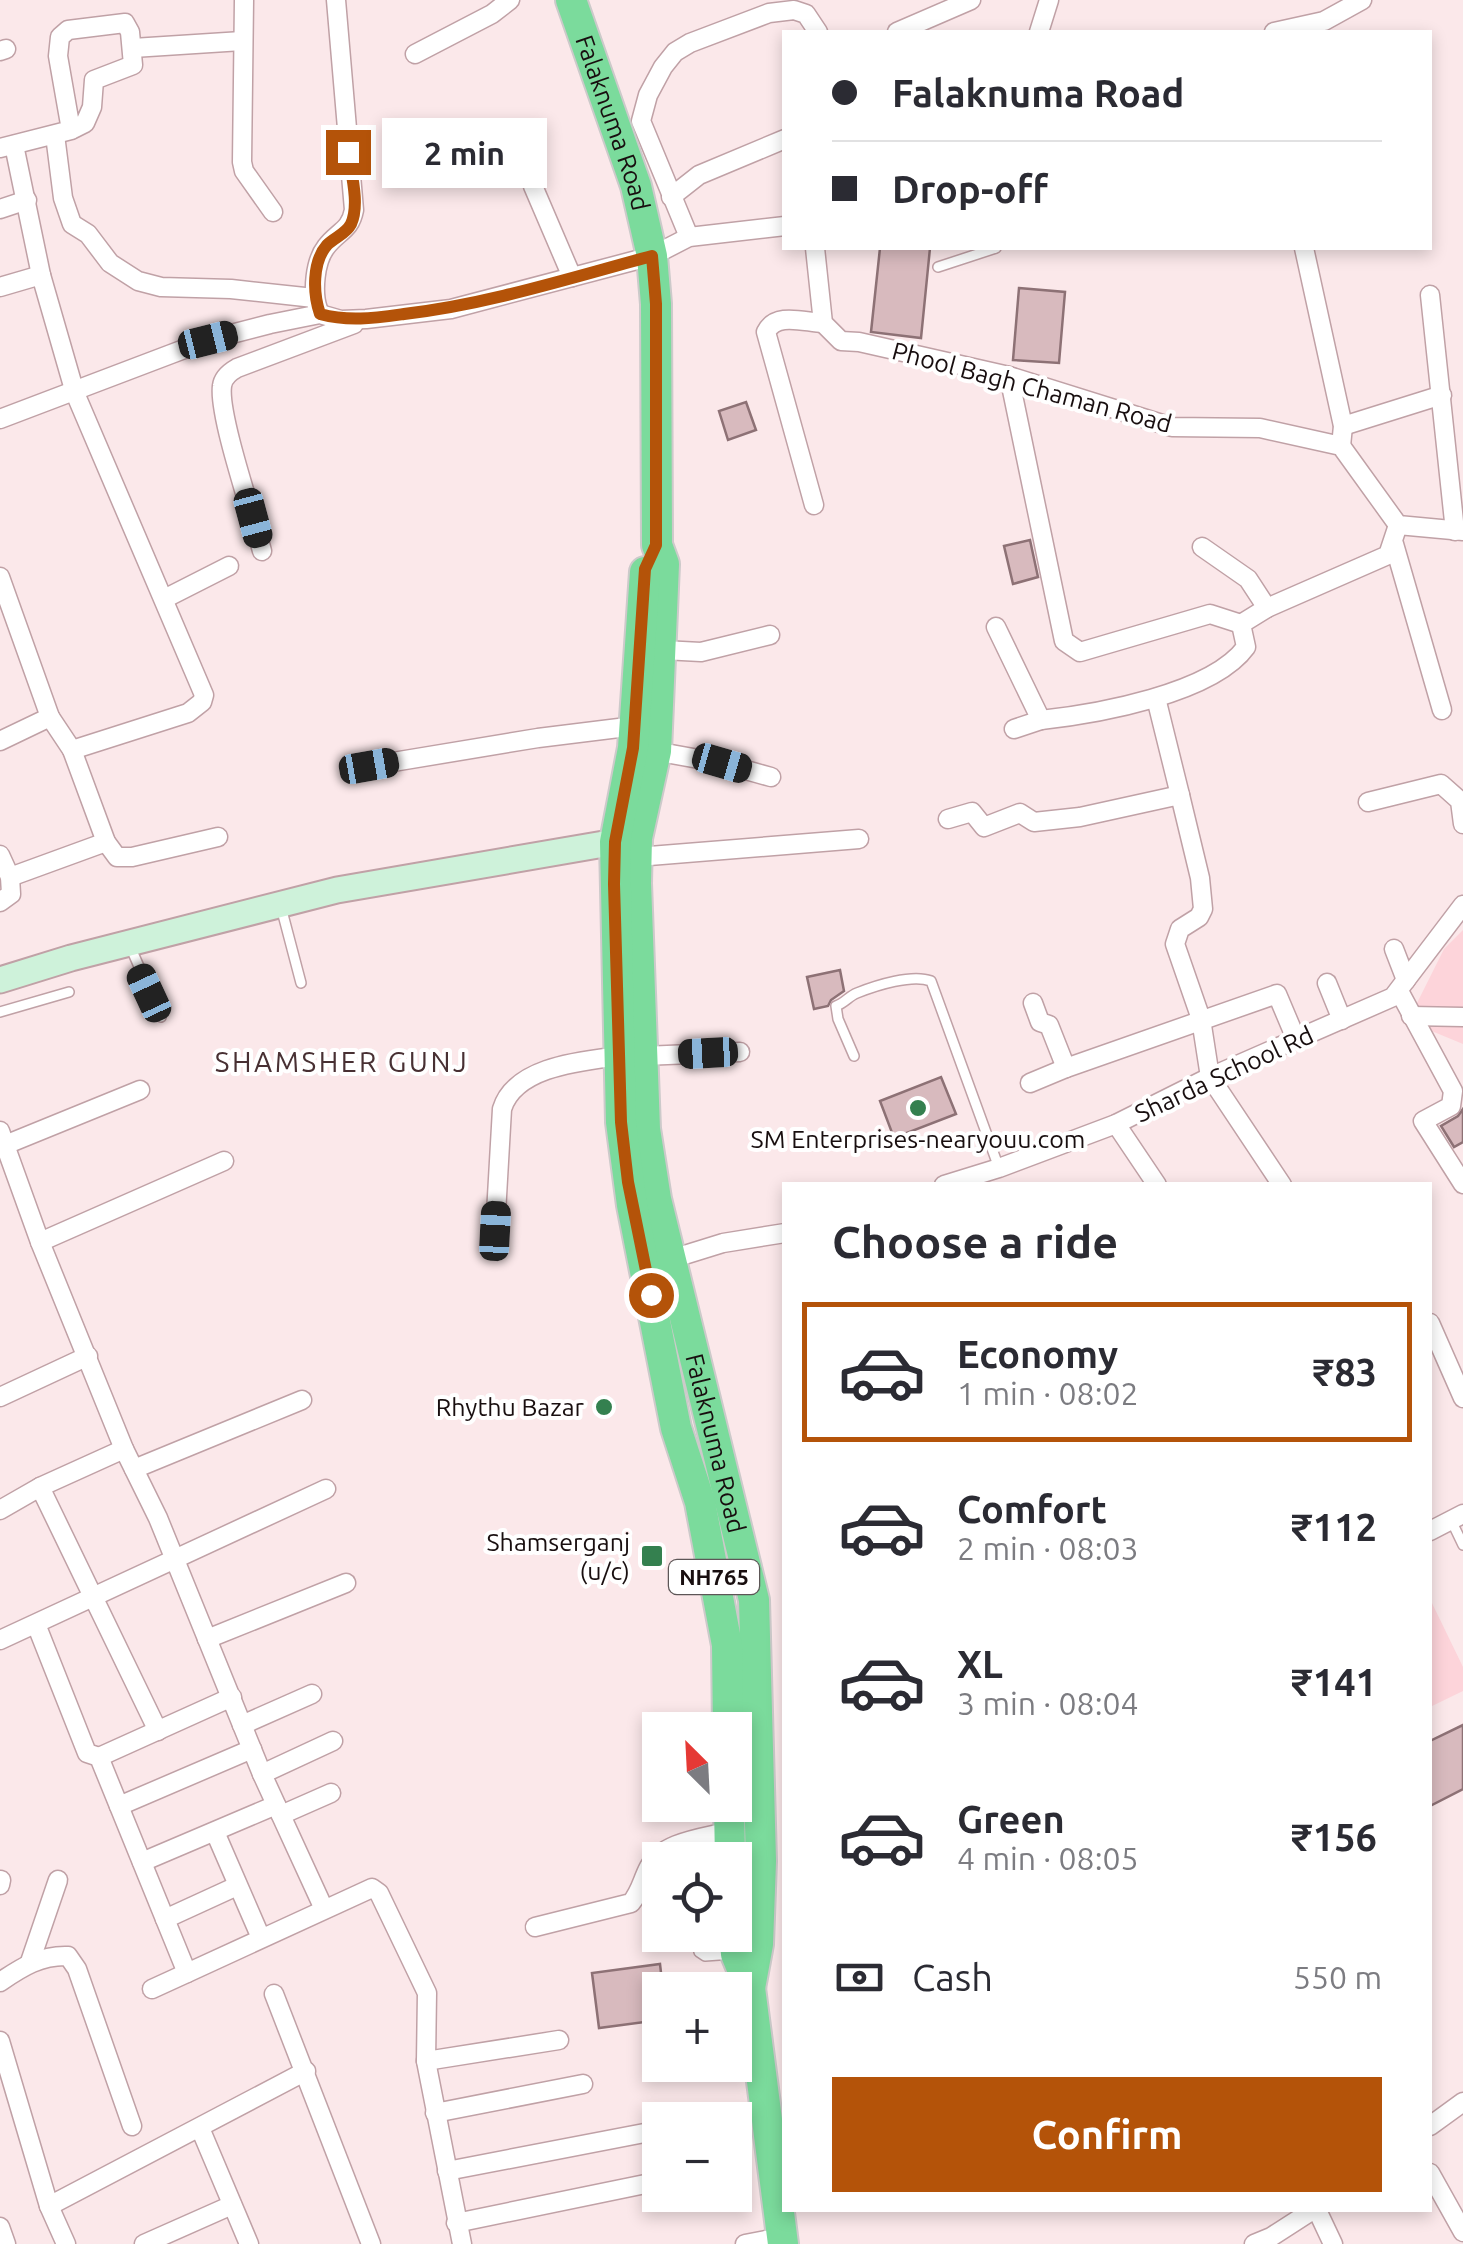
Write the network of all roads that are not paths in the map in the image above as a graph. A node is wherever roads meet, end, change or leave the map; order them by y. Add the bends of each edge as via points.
1 (244, 0) edge
2 (336, 0) edge
3 (510, 0) edge
4 (571, 0) edge
5 (972, 0) edge
6 (1049, 0) edge
7 (1320, 0) edge
8 (1362, 0) edge
9 (765, 6) edge
10 (1324, 21) junction
11 (817, 30) edge
12 (902, 30) edge
13 (1040, 30) edge
14 (1283, 30) edge
15 (242, 41) junction
16 (134, 48) junction
17 (415, 54) dead end
18 (63, 132) junction
19 (782, 140) edge
20 (7, 146) edge
21 (533, 186) dead end
22 (671, 197) junction
23 (27, 200) junction
24 (0, 209) edge
25 (272, 212) dead end
26 (782, 226) edge
27 (689, 237) junction
28 (814, 250) edge
29 (990, 250) edge
30 (1304, 250) edge
31 (652, 256) junction
32 (938, 267) dead end
33 (41, 275) junction
34 (572, 277) junction
35 (0, 287) edge
36 (1430, 295) dead end
37 (317, 306) junction
38 (366, 319) junction
39 (823, 324) junction
40 (1009, 376) junction
41 (75, 393) junction
42 (1442, 394) junction
43 (0, 419) edge
44 (1343, 426) junction
45 (1340, 446) junction
46 (814, 505) dead end
47 (1459, 531) edge
48 (1396, 535) junction
49 (656, 545) junction
50 (1202, 547) dead end
51 (262, 550) dead end
52 (229, 566) dead end
53 (0, 577) edge
54 (164, 599) junction
55 (4, 600) edge
56 (1266, 608) junction
57 (1241, 624) junction
58 (996, 627) dead end
59 (770, 636) dead end
60 (662, 650) junction
61 (1156, 698) junction
62 (1442, 710) dead end
63 (50, 717) junction
64 (1041, 720) junction
65 (1014, 729) dead end
66 (0, 741) edge
67 (641, 742) junction
68 (72, 750) junction
69 (369, 766) dead end
70 (771, 777) dead end
71 (1180, 796) junction
72 (1462, 801) edge
73 (1368, 802) dead end
74 (948, 819) dead end
75 (1463, 824) edge
76 (218, 838) dead end
77 (858, 839) dead end
78 (106, 842) junction
79 (630, 846) junction
80 (0, 855) edge
81 (10, 877) junction
82 (0, 902) edge
83 (280, 904) junction
84 (1463, 905) edge
85 (129, 943) junction
86 (1394, 950) dead end
87 (0, 980) edge
88 (301, 983) dead end
89 (1327, 983) dead end
90 (1402, 986) junction
91 (69, 992) dead end
92 (1034, 1003) dead end
93 (0, 1012) edge
94 (1410, 1016) junction
95 (161, 1017) dead end
96 (1463, 1018) edge
97 (1201, 1019) junction
98 (1342, 1020) junction
99 (1296, 1040) junction
100 (740, 1052) dead end
101 (631, 1056) junction
102 (854, 1056) dead end
103 (1066, 1068) junction
104 (1210, 1077) junction
105 (1030, 1083) dead end
106 (140, 1090) dead end
107 (1116, 1124) junction
108 (3, 1138) edge
109 (224, 1161) dead end
110 (1001, 1176) edge
111 (963, 1182) edge
112 (1155, 1182) edge
113 (1280, 1182) edge
114 (1463, 1184) edge
115 (495, 1231) dead end
116 (782, 1233) edge
117 (40, 1242) junction
118 (658, 1261) junction
119 (1432, 1327) edge
120 (88, 1356) junction
121 (1459, 1374) edge
122 (0, 1396) edge
123 (1463, 1398) edge
124 (302, 1400) dead end
125 (124, 1449) junction
126 (134, 1469) junction
127 (40, 1487) junction
128 (326, 1489) dead end
129 (0, 1510) edge
130 (1457, 1517) edge
131 (1432, 1530) edge
132 (1463, 1545) edge
133 (174, 1558) junction
134 (346, 1583) dead end
135 (92, 1595) junction
136 (36, 1624) junction
137 (207, 1639) junction
138 (0, 1640) edge
139 (312, 1694) dead end
140 (232, 1697) junction
141 (728, 1712) edge
142 (242, 1725) junction
143 (158, 1732) junction
144 (333, 1741) dead end
145 (252, 1750) junction
146 (99, 1757) junction
147 (262, 1774) junction
148 (331, 1793) dead end
149 (119, 1806) junction
150 (279, 1810) junction
151 (215, 1832) junction
152 (730, 1832) edge
153 (142, 1862) junction
154 (760, 1862) edge
155 (58, 1880) dead end
156 (237, 1886) junction
157 (324, 1908) junction
158 (165, 1919) junction
159 (534, 1928) dead end
160 (261, 1938) junction
161 (30, 1962) junction
162 (187, 1972) junction
163 (752, 1977) edge
164 (0, 1982) edge
165 (152, 1989) dead end
166 (274, 1994) dead end
167 (752, 2003) edge
168 (0, 2040) edge
169 (559, 2040) dead end
170 (426, 2061) junction
171 (306, 2071) junction
172 (582, 2084) dead end
173 (1463, 2102) edge
174 (435, 2113) junction
175 (1432, 2125) edge
176 (132, 2126) dead end
177 (200, 2128) junction
178 (642, 2133) edge
179 (446, 2171) junction
180 (1432, 2177) edge
181 (642, 2185) edge
182 (232, 2205) junction
183 (49, 2206) junction
184 (1312, 2212) edge
185 (1316, 2212) edge
186 (456, 2223) junction
187 (0, 2227) edge
188 (1463, 2232) edge
189 (783, 2240) edge
190 (6, 2244) edge
191 (66, 2244) edge
192 (144, 2244) edge
193 (249, 2244) edge
194 (371, 2244) edge
195 (462, 2244) edge
196 (745, 2244) edge
197 (1254, 2244) edge
198 (1333, 2244) edge

1 - 15 street
2 - 37 street via 354,210 349,227 324,248
3 - 17 street
4 - 31 highway, Falaknuma Road / NH765 via 636,186
5 - 12 street
6 - 13 street
7 - 10 street
8 - 10 street
9 - 11 street via 806,14
9 - 22 street via 675,52 648,95 641,122
10 - 14 street
15 - 16 street
15 - 25 street via 243,166
16 - 18 street via 130,68 94,80 89,116 80,128
16 - 18 street via 125,22 63,34
18 - 20 street
18 - 37 street via 63,198 72,224 128,277
19 - 22 street via 699,176
20 - 23 street
21 - 34 street
22 - 27 street
23 - 24 street
23 - 33 street
26 - 27 street
27 - 31 street
28 - 39 street
29 - 32 lane
30 - 44 street
31 - 34 street
31 - 49 highway, Falaknuma Road / NH765
33 - 35 street
33 - 41 street
34 - 38 street via 451,308
36 - 42 street
37 - 38 street via 341,320
37 - 41 street
38 - 51 street via 236,368 222,384
39 - 40 street, Phool Bagh Chaman Road via 841,341
39 - 46 street via 778,320 766,332
40 - 45 street, Phool Bagh Chaman Road via 1172,427 1260,428
40 - 57 street via 1064,641 1080,652 1210,614
41 - 43 street
41 - 54 street
42 - 44 street
42 - 47 street
44 - 45 street
45 - 48 street
47 - 48 street
48 - 56 street via 1388,555
48 - 62 street
49 - 60 highway, Falaknuma Road / NH765 via 664,564
49 - 67 highway, Falaknuma Road / NH765 via 645,569
50 - 56 street via 1248,580
52 - 54 street
53 - 55 street
54 - 68 street via 202,687 202,702 188,713
55 - 63 street
56 - 57 street
57 - 61 street via 1246,647 1237,659
58 - 64 street
59 - 60 street via 702,652
60 - 67 highway, Falaknuma Road / NH765
61 - 64 street
61 - 71 street
63 - 66 street
63 - 68 street
64 - 65 street
67 - 69 street via 552,736
67 - 70 street
67 - 79 highway, Falaknuma Road / NH765
68 - 78 street
71 - 74 street via 1065,819 1034,822 1020,813 984,826 972,812
71 - 97 street via 1203,909 1180,929 1175,944
72 - 73 street via 1440,784
72 - 75 street
76 - 78 street via 122,858
77 - 79 street
78 - 81 street
79 - 83 main road via 356,886
79 - 101 highway, Falaknuma Road / NH765
80 - 81 street
81 - 82 street via 11,894
83 - 85 main road
83 - 88 lane
84 - 90 street, Sharda School Rd
85 - 87 main road
85 - 95 lane
86 - 90 street
89 - 98 street
90 - 94 street
90 - 98 street, Sharda School Rd via 1393,997
91 - 93 lane
92 - 103 street
94 - 96 street
94 - 114 street via 1454,1099 1423,1121
97 - 99 street via 1277,994
97 - 103 street
97 - 104 street
98 - 99 street, Sharda School Rd
99 - 104 street, Sharda School Rd
100 - 101 street
101 - 115 street via 563,1063 508,1096
101 - 118 highway, Falaknuma Road / NH765 via 624,1158
102 - 110 lane via 836,1006 852,994 920,977 931,981
103 - 105 street
104 - 107 street, Sharda School Rd
104 - 113 street
106 - 108 street
107 - 110 street, Sharda School Rd
107 - 112 street
108 - 117 street
109 - 117 street
110 - 111 street, Sharda School Rd
116 - 118 street
117 - 120 street
118 - 141 highway, Falaknuma Road / NH765 via 676,1428 700,1502 727,1645
118 - 154 highway, Falaknuma Road / NH765 via 706,1411 754,1600
119 - 121 street
120 - 122 street
120 - 125 street
121 - 123 street
124 - 126 street
125 - 126 street
125 - 127 street
126 - 133 street
127 - 129 street
127 - 135 street
128 - 133 street
130 - 131 street
130 - 132 lane
133 - 135 street
133 - 137 street
134 - 137 street
135 - 136 street
135 - 143 street
136 - 138 street
136 - 146 street via 86,1752
137 - 140 street
139 - 142 street
140 - 142 street
140 - 143 street
142 - 145 street
143 - 146 street
144 - 147 street
145 - 147 street
145 - 149 street
146 - 149 street
147 - 150 street
148 - 150 street
149 - 153 street
150 - 151 street
150 - 157 street
151 - 153 street
151 - 156 street
152 - 159 street via 658,1854 630,1902
153 - 158 street
154 - 163 highway, Falaknuma Road / NH765
155 - 161 street
156 - 158 street
156 - 160 street
157 - 160 street
157 - 170 street via 372,1888 380,1893 427,1993
158 - 162 street
160 - 162 street
161 - 164 street
161 - 176 street via 68,1956 77,1968
162 - 165 street
166 - 171 street
167 - 189 highway, Falaknuma Road / NH765
168 - 183 street
169 - 170 street
170 - 174 street
171 - 177 street
171 - 194 street
172 - 174 street
173 - 175 street
174 - 179 street
177 - 182 street
177 - 183 street
178 - 179 street
179 - 186 street
180 - 188 street
181 - 186 street
182 - 192 street
182 - 193 street
183 - 191 street
184 - 197 street
185 - 198 street
186 - 195 street
187 - 190 street
189 - 196 street

